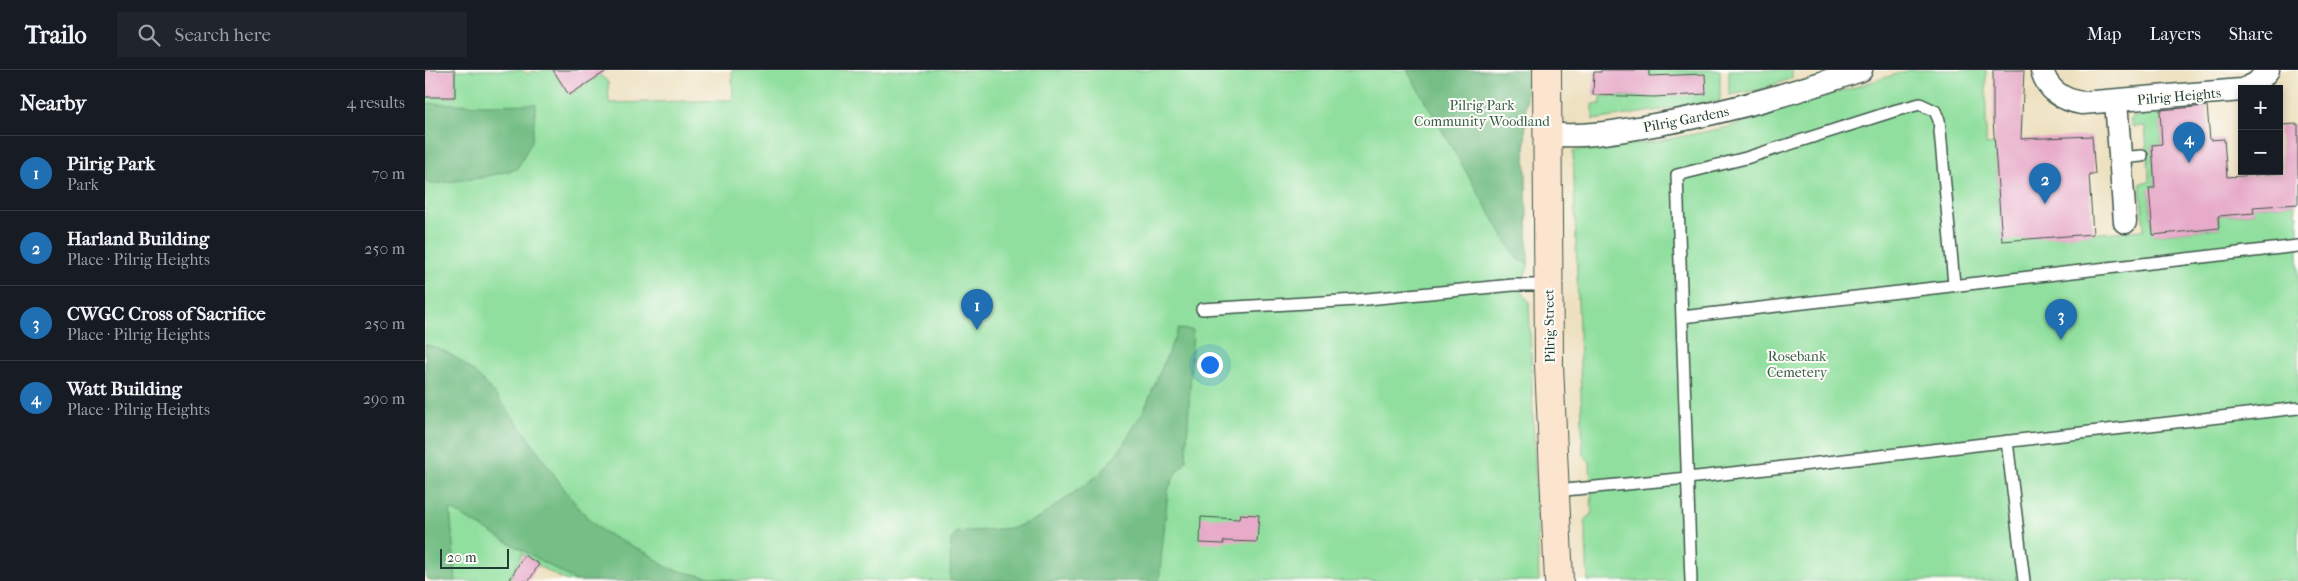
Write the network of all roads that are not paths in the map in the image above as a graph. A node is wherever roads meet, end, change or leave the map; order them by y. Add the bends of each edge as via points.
1 (1547, 70) edge
2 (1861, 70) edge
3 (2041, 70) edge
4 (2268, 70) edge
5 (1822, 77) edge
6 (2252, 85) edge
7 (2238, 89) edge
8 (2116, 101) junction
9 (1547, 134) junction
10 (2125, 222) dead end
11 (2298, 246) edge
12 (1953, 284) junction
13 (1548, 285) junction
14 (1202, 309) dead end
15 (1682, 317) junction
16 (2298, 408) edge
17 (2007, 441) junction
18 (1688, 478) junction
19 (1555, 491) junction
20 (1559, 581) edge
21 (1691, 581) edge
22 (2023, 581) edge

1 - 9 street, Pilrig Street
2 - 5 street, Pilrig Gardens
3 - 8 street, Pilrig Heights via 2050,88 2062,98 2082,103
4 - 6 street, Pilrig Heights
5 - 9 street, Pilrig Gardens via 1779,98 1686,120 1601,134
7 - 8 street, Pilrig Heights
8 - 10 street via 2131,157
9 - 13 street, Pilrig Street
11 - 12 lane
12 - 15 lane
12 - 15 lane via 1941,128 1935,111 1921,104 1746,158 1677,175
13 - 14 lane
13 - 19 street, Pilrig Street
15 - 18 lane
16 - 17 lane
17 - 18 lane
17 - 22 lane
18 - 19 lane
18 - 21 lane
19 - 20 street, Pilrig Street

